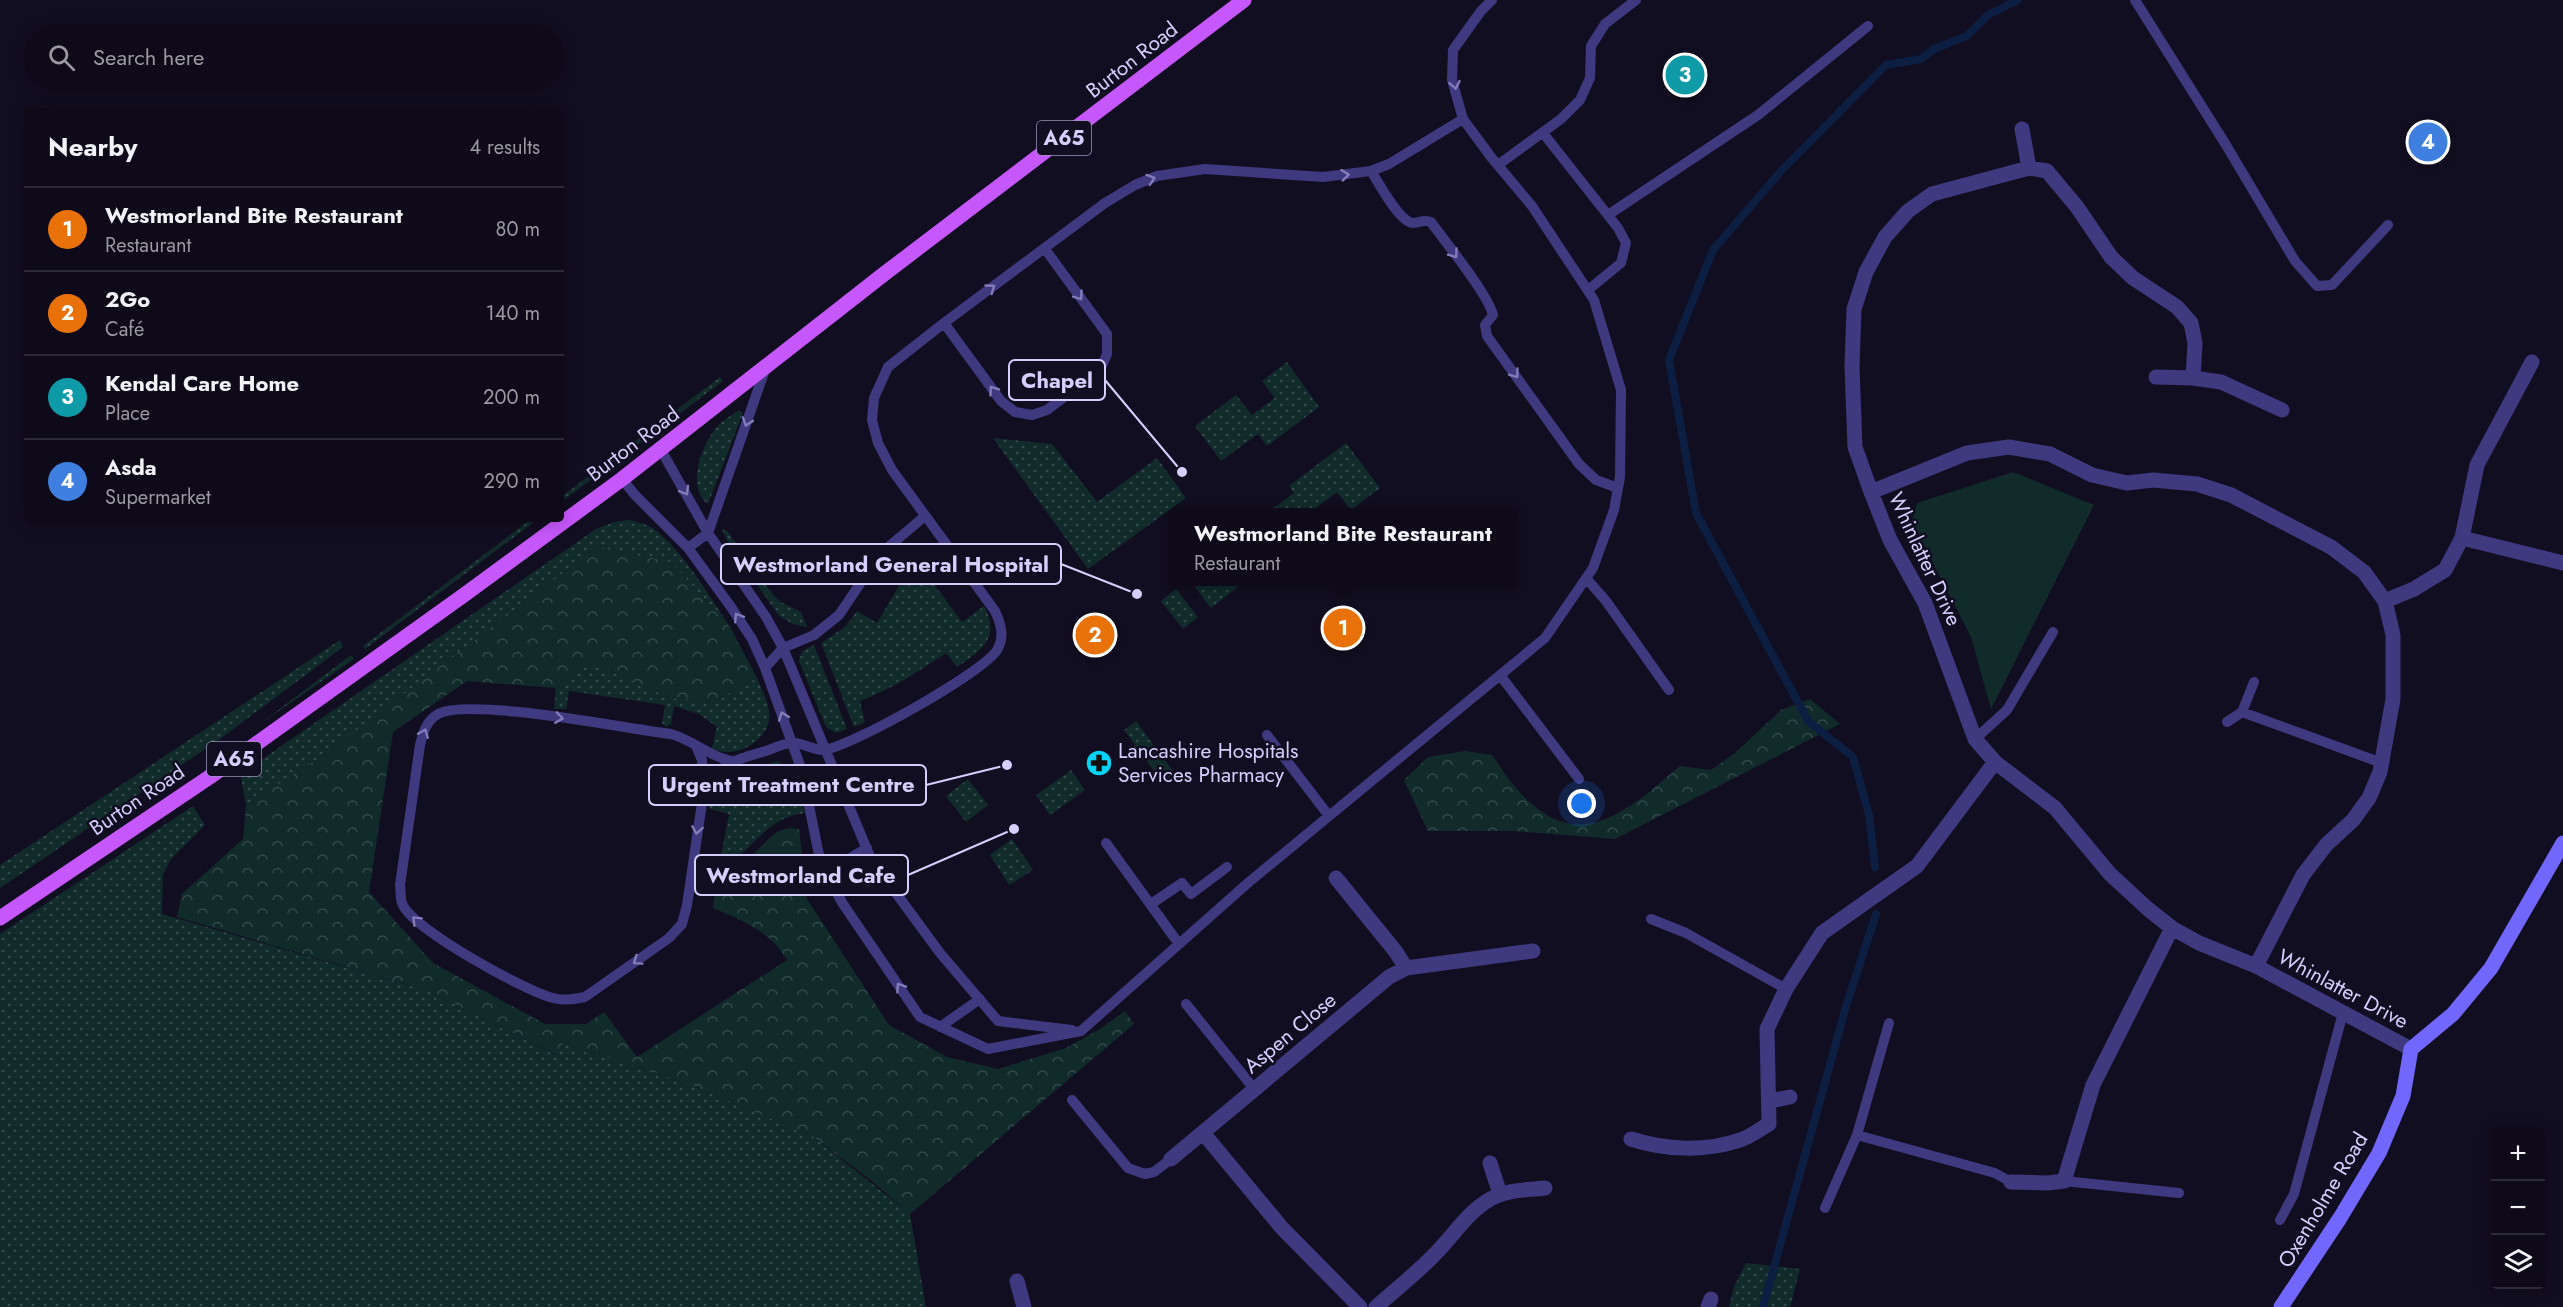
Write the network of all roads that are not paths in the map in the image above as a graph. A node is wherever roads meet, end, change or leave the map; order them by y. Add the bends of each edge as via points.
1 (1244, 0) edge
2 (1492, 0) edge
3 (1636, 0) edge
4 (2135, 0) edge
5 (1868, 26) dead end
6 (1463, 119) junction
7 (2022, 129) dead end
8 (1543, 133) junction
9 (1498, 165) junction
10 (2029, 168) junction
11 (1371, 171) junction
12 (1608, 215) junction
13 (2388, 225) dead end
14 (1045, 249) junction
15 (1588, 290) junction
16 (944, 323) junction
17 (2532, 362) dead end
18 (766, 367) junction
19 (2156, 377) dead end
20 (2193, 378) junction
21 (2282, 410) dead end
22 (661, 450) junction
23 (622, 479) junction
24 (1618, 488) junction
25 (1871, 492) junction
26 (924, 516) junction
27 (564, 522) edge
28 (564, 522) edge
29 (708, 533) junction
30 (2462, 538) junction
31 (688, 548) junction
32 (2563, 563) edge
33 (1586, 578) junction
34 (2385, 601) junction
35 (2053, 632) dead end
36 (783, 648) junction
37 (765, 668) junction
38 (1500, 675) junction
39 (2254, 682) dead end
40 (1669, 690) dead end
41 (2242, 712) junction
42 (2227, 722) dead end
43 (1267, 735) dead end
44 (1975, 739) junction
45 (793, 743) junction
46 (696, 745) junction
47 (823, 750) junction
48 (730, 761) junction
49 (1995, 762) junction
50 (2382, 763) junction
51 (1579, 779) dead end
52 (703, 796) junction
53 (1329, 816) junction
54 (1106, 843) dead end
55 (2563, 843) edge
56 (867, 848) junction
57 (1227, 867) dead end
58 (829, 878) junction
59 (1336, 878) dead end
60 (1152, 904) junction
61 (0, 918) edge
62 (1651, 919) dead end
63 (2172, 928) junction
64 (1179, 944) junction
65 (1533, 951) dead end
66 (2256, 966) junction
67 (1406, 968) junction
68 (1786, 989) junction
69 (980, 999) junction
70 (1186, 1004) dead end
71 (2343, 1013) junction
72 (1889, 1023) dead end
73 (940, 1027) junction
74 (1081, 1031) junction
75 (2410, 1048) junction
76 (1255, 1090) junction
77 (1790, 1097) dead end
78 (1072, 1100) dead end
79 (1770, 1101) junction
80 (1204, 1134) junction
81 (1857, 1135) junction
82 (1631, 1139) dead end
83 (1171, 1159) joint
84 (1490, 1162) dead end
85 (2064, 1180) junction
86 (2011, 1182) joint
87 (1545, 1188) dead end
88 (2179, 1193) dead end
89 (1500, 1194) junction
90 (1825, 1208) dead end
91 (2280, 1220) dead end
92 (1017, 1281) dead end
93 (1024, 1307) edge
94 (1360, 1307) edge
95 (1377, 1307) edge
96 (2281, 1307) edge

1 - 18 main road, Burton Road / A65
2 -> 6 lane via 1453,50 1452,81
3 - 8 lane via 1605,24 1591,46 1590,78 1580,100
4 - 13 lane via 2295,261 2317,286 2332,285
5 - 12 lane via 1758,116
6 - 9 lane
6 - 11 lane
7 - 10 street
8 - 9 lane
8 - 12 lane
9 - 15 lane via 1532,206
10 - 20 street via 2047,171 2078,207 2111,257 2191,323 2195,343
10 - 25 street via 1932,194 1908,211 1885,237 1866,272 1854,309 1852,367 1855,447
14 -> 11 lane via 1135,184 1157,176 1205,169 1323,177
11 -> 24 lane via 1402,219 1431,222 1491,307 1493,315 1485,325 1487,336 1579,464 1596,480
12 - 15 lane via 1626,243 1621,263
16 -> 14 lane
14 -> 16 lane via 1107,334 1107,354 1100,370 1047,410 1032,415 1015,412 1001,401
15 - 24 lane via 1621,390
16 - 26 lane via 888,367 874,398 872,420 878,443
17 - 30 street via 2477,465
18 - 22 main road, Burton Road / A65
18 -> 29 lane
19 - 20 street
20 - 21 street via 2221,382
22 - 23 main road, Burton Road / A65
22 -> 29 lane
23 - 28 main road, Burton Road / A65
23 - 31 lane
24 - 33 lane via 1614,510
25 - 34 street, Whinlatter Drive via 1967,453 2009,447 2050,454 2092,475 2127,483 2153,480 2196,484 2231,495 2331,547 2364,572
25 - 44 street, Whinlatter Drive via 1890,540 1925,603
26 - 36 lane via 880,554 839,615 814,635
26 - 47 lane via 995,611 1001,625 997,651 921,705
27 - 61 main road, Burton Road / A65 via 214,774
29 - 31 lane
29 - 36 lane
30 - 32 street
30 - 34 street via 2445,570
37 -> 31 lane via 732,607
33 - 38 lane via 1545,638
33 - 40 lane
34 - 50 street, Whinlatter Drive via 2393,635 2393,699
35 - 44 lane via 2007,710
36 - 37 lane
36 - 47 lane
45 -> 37 lane
38 - 51 lane
38 - 53 lane
39 - 41 lane
41 - 42 lane
41 - 50 lane
43 - 53 lane
44 - 49 street, Whinlatter Drive
45 - 47 lane
45 - 48 lane
45 - 58 lane via 810,800 819,855
46 - 48 lane via 708,754
46 - 52 lane via 702,760
52 -> 46 lane via 682,924 669,938 585,997 553,998 531,988 445,942 417,923 402,904 400,885 420,745 425,727 436,715 451,710 501,711 671,734
47 - 56 lane
48 - 52 lane via 707,785
49 - 63 street, Whinlatter Drive via 2055,808 2110,874
49 - 68 street via 1917,866 1821,933
50 - 66 street, Whinlatter Drive via 2369,798 2303,874
53 - 64 lane
54 - 60 lane
55 - 75 main road via 2491,968 2453,1014
56 - 58 lane via 840,864
56 - 69 lane via 871,860 940,953
57 - 60 lane via 1191,894 1182,883
73 -> 58 lane via 920,1017
59 - 67 street
60 - 64 lane
62 - 68 lane via 1686,933
63 - 66 street, Whinlatter Drive
63 - 85 street via 2093,1085
64 - 74 lane
65 - 67 street, Aspen Close
66 - 71 street, Whinlatter Drive
67 - 76 street, Aspen Close via 1389,977
68 - 79 street via 1767,1029
69 - 73 lane
69 - 74 lane via 998,1021
70 - 76 lane
71 - 75 street, Whinlatter Drive
71 - 91 lane via 2294,1194
72 - 81 lane
73 - 74 lane via 988,1049
75 - 96 main road, Oxenholme Road via 2403,1096 2379,1153
76 - 80 street, Aspen Close
77 - 79 street
78 - 83 lane, Aspen Close via 1128,1168 1145,1174
79 - 82 street via 1769,1124 1741,1140 1696,1148 1655,1147
80 - 83 street, Aspen Close
80 - 94 street via 1282,1228
81 - 86 lane via 1995,1173
81 - 90 lane
84 - 89 street
85 - 86 street
85 - 88 lane
87 - 89 street
89 - 95 street via 1471,1214 1435,1254
92 - 93 street

